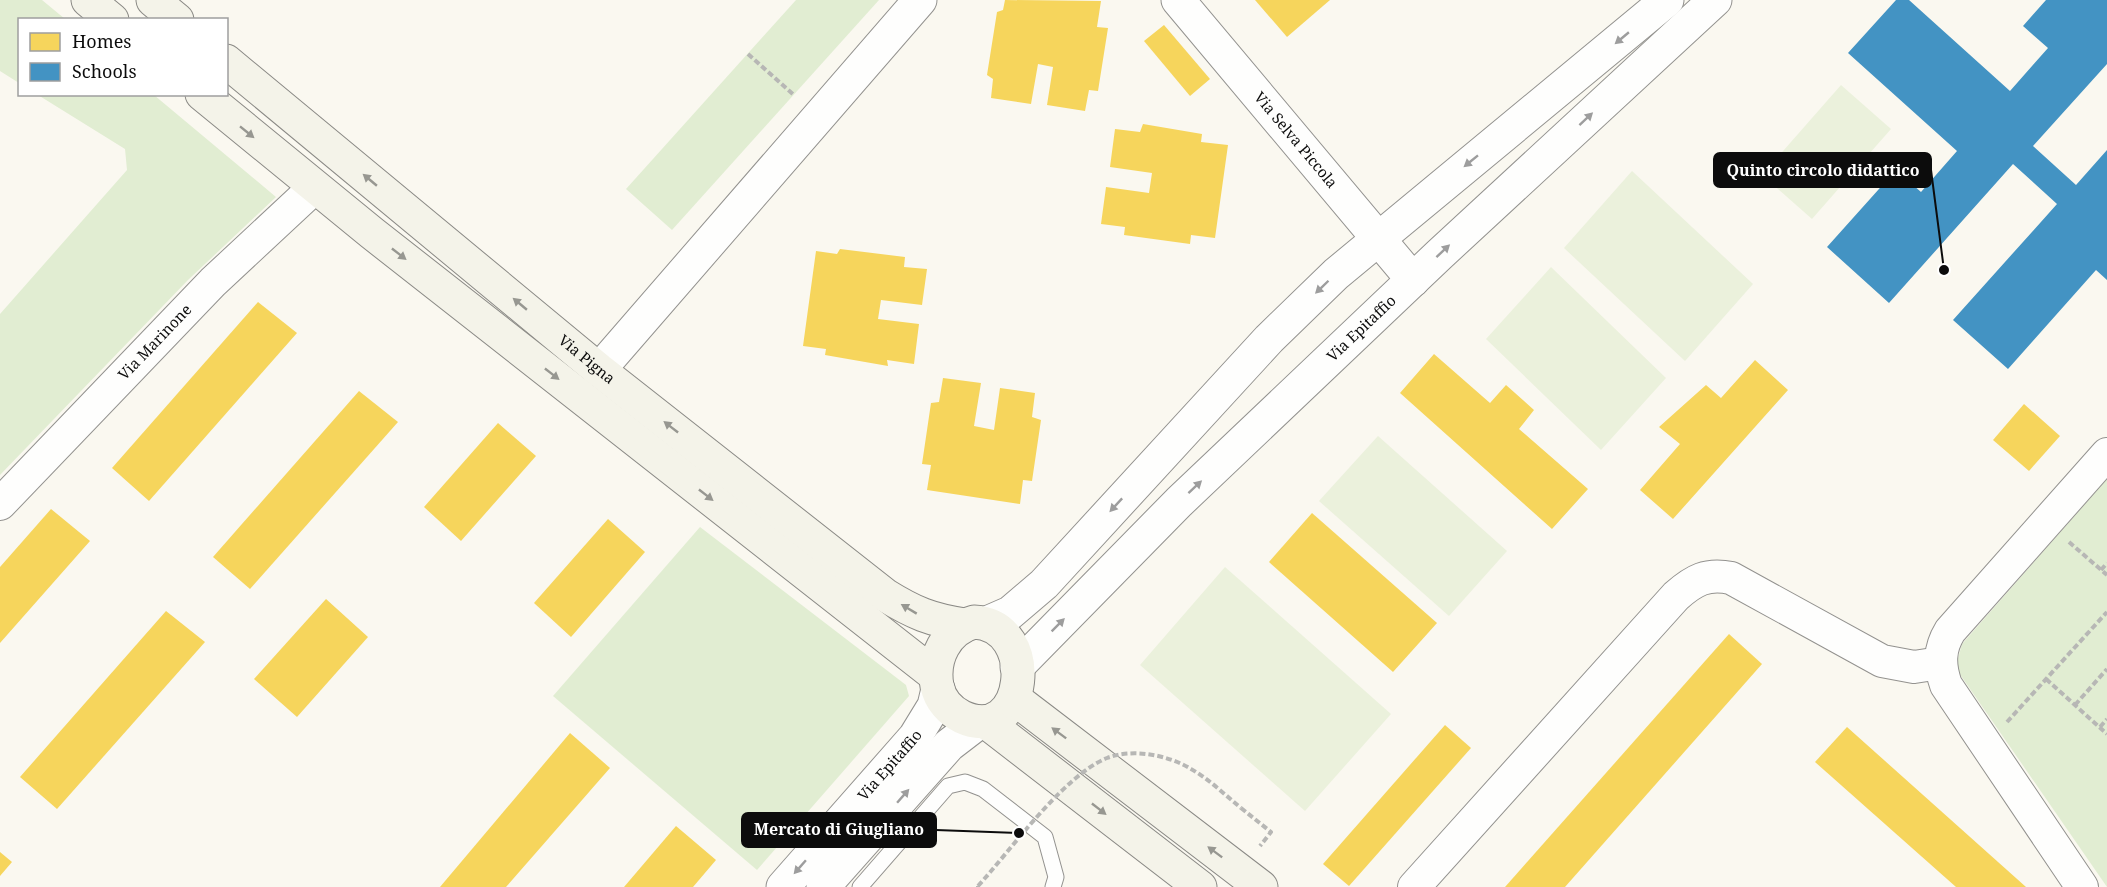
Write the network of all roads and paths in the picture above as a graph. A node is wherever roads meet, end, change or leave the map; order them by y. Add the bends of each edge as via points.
1 (88, 0) edge
2 (153, 0) edge
3 (920, 0) edge
4 (1178, 0) edge
5 (1666, 0) edge
6 (1714, 0) edge
7 (110, 18) edge
8 (175, 18) edge
9 (748, 54) dead end
10 (228, 63) edge
11 (794, 95) dead end
12 (204, 96) edge
13 (315, 187) junction
14 (1377, 238) junction
15 (1413, 280) junction
16 (599, 370) junction
17 (2107, 454) edge
18 (0, 504) edge
19 (2067, 541) dead end
20 (2107, 563) edge
21 (2101, 570) junction
22 (2107, 575) edge
23 (2107, 612) edge
24 (976, 624) junction
25 (1940, 663) junction
26 (1017, 667) junction
27 (2107, 669) edge
28 (2046, 679) junction
29 (937, 682) junction
30 (1015, 699) junction
31 (2075, 705) junction
32 (2107, 719) edge
33 (983, 722) junction
34 (2007, 723) dead end
35 (2100, 727) junction
36 (2107, 734) edge
37 (1271, 832) dead end
38 (889, 833) junction
39 (783, 887) edge
40 (823, 887) edge
41 (860, 887) edge
42 (978, 887) edge
43 (1053, 887) edge
44 (1200, 887) edge
45 (1261, 887) edge
46 (1414, 887) edge
47 (2082, 887) edge

1 - 7 main road
2 - 8 main road
3 - 16 street
4 - 14 street, Via Selva Piccola
5 -> 14 street, Via Epitaffio
15 -> 6 street, Via Epitaffio
9 - 11 path
16 -> 10 main road, Via Pigna
12 -> 13 main road
13 - 18 street, Via Marinone via 213,282
13 -> 29 main road
14 - 15 street, Via Selva Piccola
14 -> 24 street, Via Epitaffio via 1269,339 1044,584 1010,613
26 -> 15 street, Via Epitaffio via 1179,502
24 -> 16 main road, Via Pigna via 936,621 885,595
17 - 25 street via 1950,631 1943,642
19 - 21 path
20 - 21 path
21 - 22 path
23 - 28 path
24 - 26 main road via 1006,635
24 - 29 main road, Via Epitaffio via 944,642
25 - 46 street via 1914,667 1882,661 1746,585 1715,575 1700,578 1676,596
25 - 47 street via 1946,685
26 - 30 main road
27 - 31 path
28 - 31 path
28 - 34 path
29 - 33 main road via 948,708 959,716
29 -> 39 street, Via Epitaffio via 934,706 915,737
30 - 33 main road, Via Epitaffio via 997,718
45 -> 30 main road
31 - 35 path
32 - 35 path
38 -> 33 street, Via Epitaffio via 949,745
33 -> 44 main road
35 - 36 path
37 - 42 path, bridge via 1191,768 1161,756 1134,754 1108,758 1062,791
38 - 40 street, Via Epitaffio
38 - 41 lane
38 - 43 lane via 948,786 965,782 983,789 1045,837 1056,877

